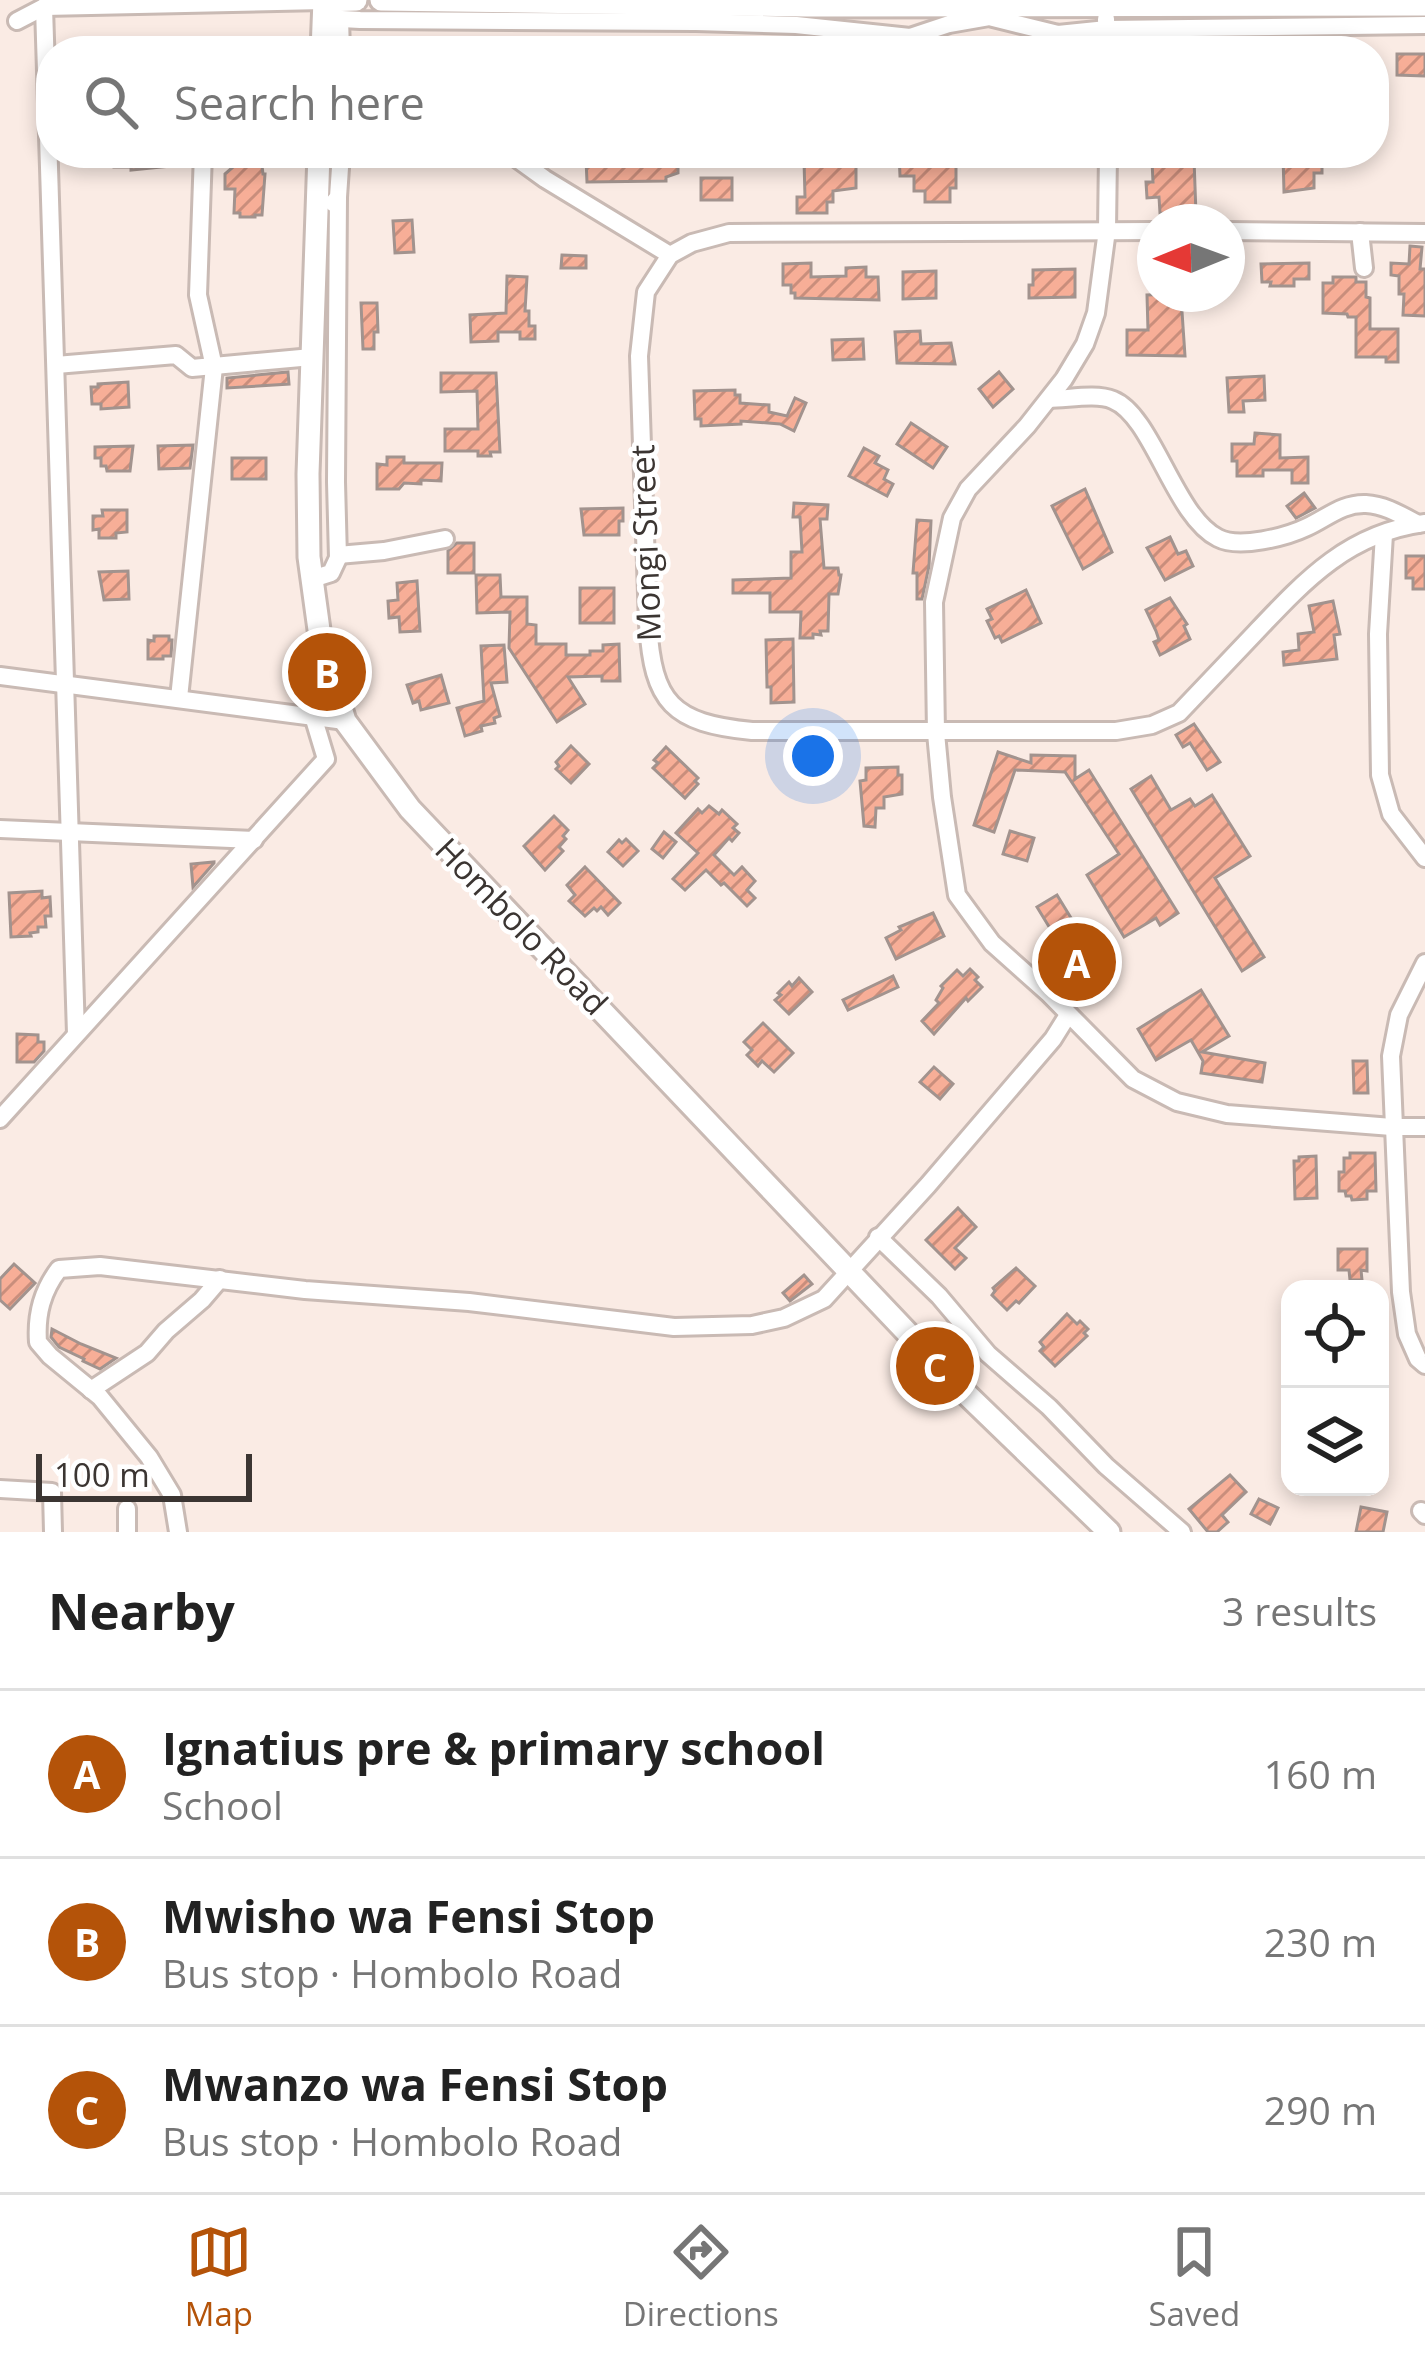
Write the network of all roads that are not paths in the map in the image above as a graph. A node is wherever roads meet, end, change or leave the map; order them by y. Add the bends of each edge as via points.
1 (356, 0) edge
2 (381, 0) edge
3 (1425, 5) edge
4 (44, 7) junction
5 (328, 9) edge
6 (1106, 12) edge
7 (17, 20) dead end
8 (1425, 25) edge
9 (45, 36) edge
10 (900, 36) edge
11 (913, 36) edge
12 (49, 168) edge
13 (202, 168) edge
14 (318, 168) edge
15 (340, 168) edge
16 (531, 168) edge
17 (1108, 168) edge
18 (338, 196) junction
19 (316, 221) junction
20 (1107, 230) junction
21 (1137, 231) edge
22 (1245, 231) edge
23 (1360, 232) junction
24 (1425, 233) edge
25 (670, 255) junction
26 (1364, 268) dead end
27 (312, 357) junction
28 (56, 365) junction
29 (214, 367) junction
30 (1049, 399) junction
31 (1421, 524) edge
32 (1384, 534) junction
33 (446, 539) dead end
34 (338, 555) junction
35 (312, 579) junction
36 (0, 676) edge
37 (67, 684) junction
38 (179, 698) junction
39 (313, 716) junction
40 (345, 721) junction
41 (936, 733) junction
42 (0, 829) edge
43 (71, 832) junction
44 (254, 840) junction
45 (1425, 858) edge
46 (1425, 963) edge
47 (1068, 1015) junction
48 (76, 1034) junction
49 (0, 1119) edge
50 (1392, 1127) junction
51 (1425, 1127) edge
52 (878, 1237) junction
53 (850, 1271) junction
54 (220, 1279) junction
55 (1425, 1365) edge
56 (91, 1390) junction
57 (0, 1489) edge
58 (127, 1509) dead end
59 (1098, 1528) edge
60 (53, 1532) edge
61 (127, 1532) edge
62 (178, 1532) edge
63 (1182, 1532) edge

1 - 5 street
2 - 6 street
3 - 6 street
4 - 5 street
4 - 7 street
4 - 9 street
5 - 10 street via 796,25
6 - 8 street
6 - 11 street via 1058,34 989,17
12 - 28 street
13 - 29 street via 198,295
14 - 19 street, Hombolo Road
15 - 18 street
16 - 25 street
17 - 20 street
18 - 19 street
18 - 34 street
19 - 27 street, Hombolo Road
20 - 21 street
20 - 25 street via 729,232
20 - 30 street via 1096,313
22 - 23 street
23 - 24 street
23 - 26 street
25 - 41 street, Mongi Street via 646,292 639,356 651,667 663,695 718,728
27 - 29 street
27 - 35 street, Hombolo Road
28 - 29 street via 176,356 192,368
28 - 37 street
29 - 38 street
30 - 31 street via 1120,404 1197,523 1223,542 1300,530 1336,509 1367,504
30 - 41 street via 968,488 952,518 934,602
31 - 32 street, Mongi Street
32 - 41 street, Mongi Street via 1335,556 1179,713 1152,725
32 - 45 street via 1381,775 1391,814
33 - 34 street
34 - 35 street via 331,573
35 - 40 street, Hombolo Road
36 - 37 street
37 - 38 street
37 - 43 street
38 - 39 street
39 - 40 street
39 - 44 street via 326,759
40 - 53 street, Hombolo Road via 410,809
41 - 47 street via 957,896 992,943
42 - 43 street
43 - 44 street
43 - 48 street
44 - 48 street
46 - 50 street via 1399,1015
47 - 50 street via 1133,1079 1177,1102 1227,1114
47 - 52 street
48 - 49 street
50 - 51 street
50 - 55 street via 1401,1292 1407,1334
52 - 53 street
52 - 63 street via 988,1354
53 - 54 street via 824,1299 784,1318 674,1328
53 - 59 street, Hombolo Road
54 - 56 street via 147,1353
54 - 56 street via 100,1265 59,1269 42,1298 38,1342
56 - 62 street via 164,1480
57 - 60 street via 52,1492
58 - 61 street

